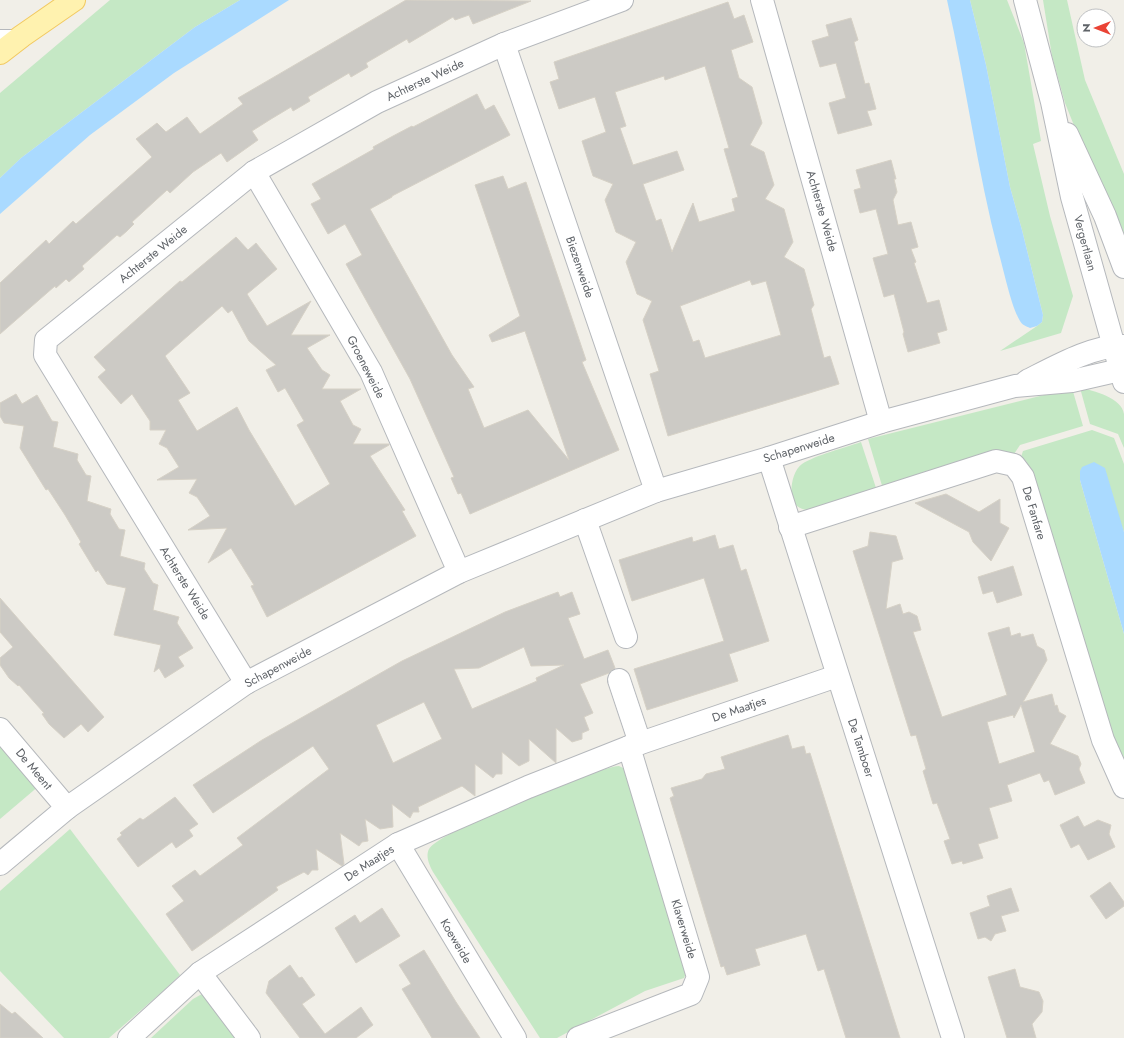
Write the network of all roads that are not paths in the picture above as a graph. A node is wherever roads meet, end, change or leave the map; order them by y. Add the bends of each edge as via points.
1 (74, 0) edge
2 (622, 0) edge
3 (762, 0) edge
4 (1025, 0) edge
5 (0, 36) edge
6 (22, 36) junction
7 (504, 44) junction
8 (0, 53) edge
9 (1052, 102) junction
10 (254, 172) junction
11 (1124, 268) edge
12 (1119, 346) edge
13 (1123, 373) edge
14 (1015, 386) junction
15 (881, 422) junction
16 (769, 458) junction
17 (656, 491) junction
18 (585, 520) junction
19 (790, 527) junction
20 (458, 572) junction
21 (626, 637) dead end
22 (837, 676) junction
23 (619, 680) dead end
24 (246, 683) junction
25 (0, 729) edge
26 (635, 745) junction
27 (1124, 787) edge
28 (67, 808) junction
29 (398, 844) junction
30 (0, 864) edge
31 (200, 973) junction
32 (129, 1038) edge
33 (249, 1038) edge
34 (515, 1038) edge
35 (578, 1038) edge
36 (954, 1038) edge

1 - 6 main road
2 - 7 street, Achterste Weide
3 - 15 street, Achterste Weide
4 - 9 street, Vergertlaan
5 - 6 lane
6 - 8 main road
7 - 10 street, Achterste Weide via 377,102
7 - 17 street, Biezenweide
9 - 11 street, Vergertlaan via 1105,216
9 - 12 street, Vergertlaan via 1072,197
10 - 20 street, Groeneweide via 371,372
10 - 24 street, Achterste Weide via 46,340 44,355
12 - 13 street, Vergertlaan
12 - 14 street, Schapenweide via 1066,361
13 - 14 street, Schapenweide
14 - 15 street, Schapenweide
15 - 16 street, Schapenweide
16 - 17 street, Schapenweide
16 - 19 street, De Tamboer
17 - 18 street, Schapenweide
18 - 20 street, Schapenweide
18 - 21 street
19 - 22 street, De Tamboer
19 - 27 street, De Fanfare via 996,461 1014,465 1023,477 1103,740
20 - 24 street, Schapenweide
22 - 26 street, De Maatjes
22 - 36 street, De Tamboer
23 - 26 street
24 - 28 street, Schapenweide
25 - 28 street, De Meent
26 - 29 street, De Maatjes via 528,787
26 - 35 street, Klaverweide via 698,976 691,994
28 - 30 street, Schapenweide
29 - 31 street, De Maatjes
29 - 34 street, Koeweide
31 - 32 street, De Maatjes
31 - 33 street

